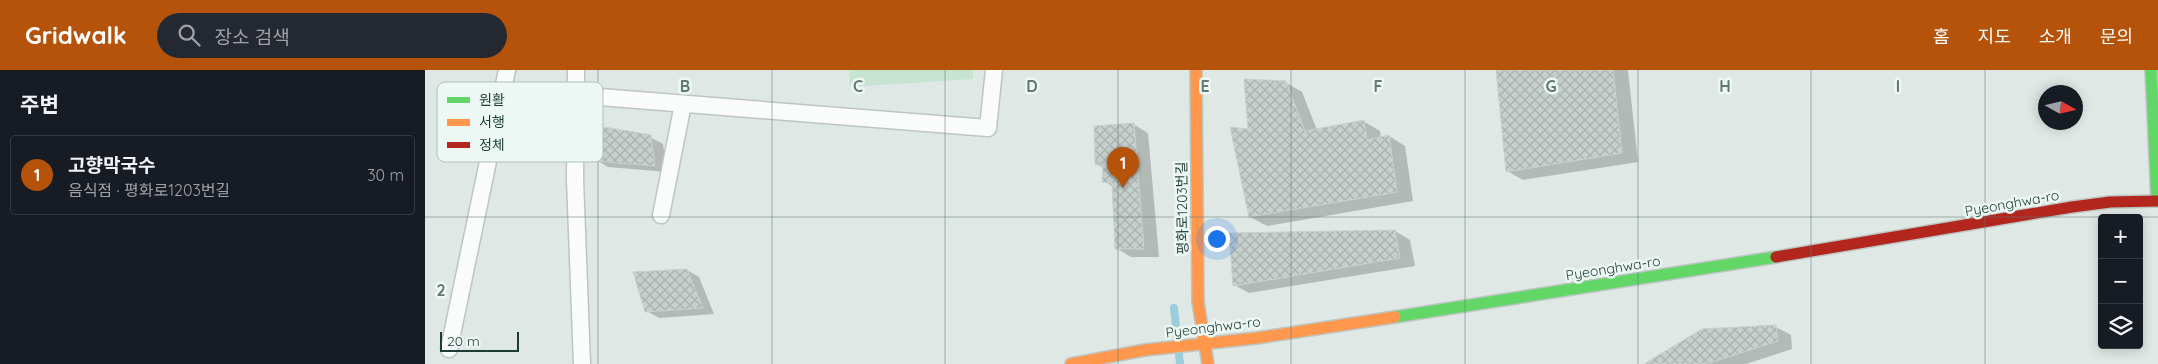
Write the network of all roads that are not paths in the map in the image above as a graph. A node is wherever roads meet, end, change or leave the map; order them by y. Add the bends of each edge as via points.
1 (994, 70) edge
2 (1196, 70) edge
3 (2151, 70) edge
4 (603, 97) edge
5 (683, 104) junction
6 (488, 162) edge
7 (575, 162) edge
8 (2157, 201) edge
9 (661, 215) dead end
10 (1205, 344) junction
11 (449, 349) dead end
12 (582, 364) edge
13 (1071, 364) edge
14 (1208, 364) edge

1 - 5 lane via 988,128
2 - 10 main road, 평화로1203번길 via 1199,302
3 - 8 main road
4 - 5 lane
5 - 9 lane
6 - 11 lane
7 - 12 lane
8 - 10 main road, Pyeonghwa-ro via 2072,207 1723,266
10 - 13 main road, Pyeonghwa-ro
10 - 14 main road, 평화로1203번길

